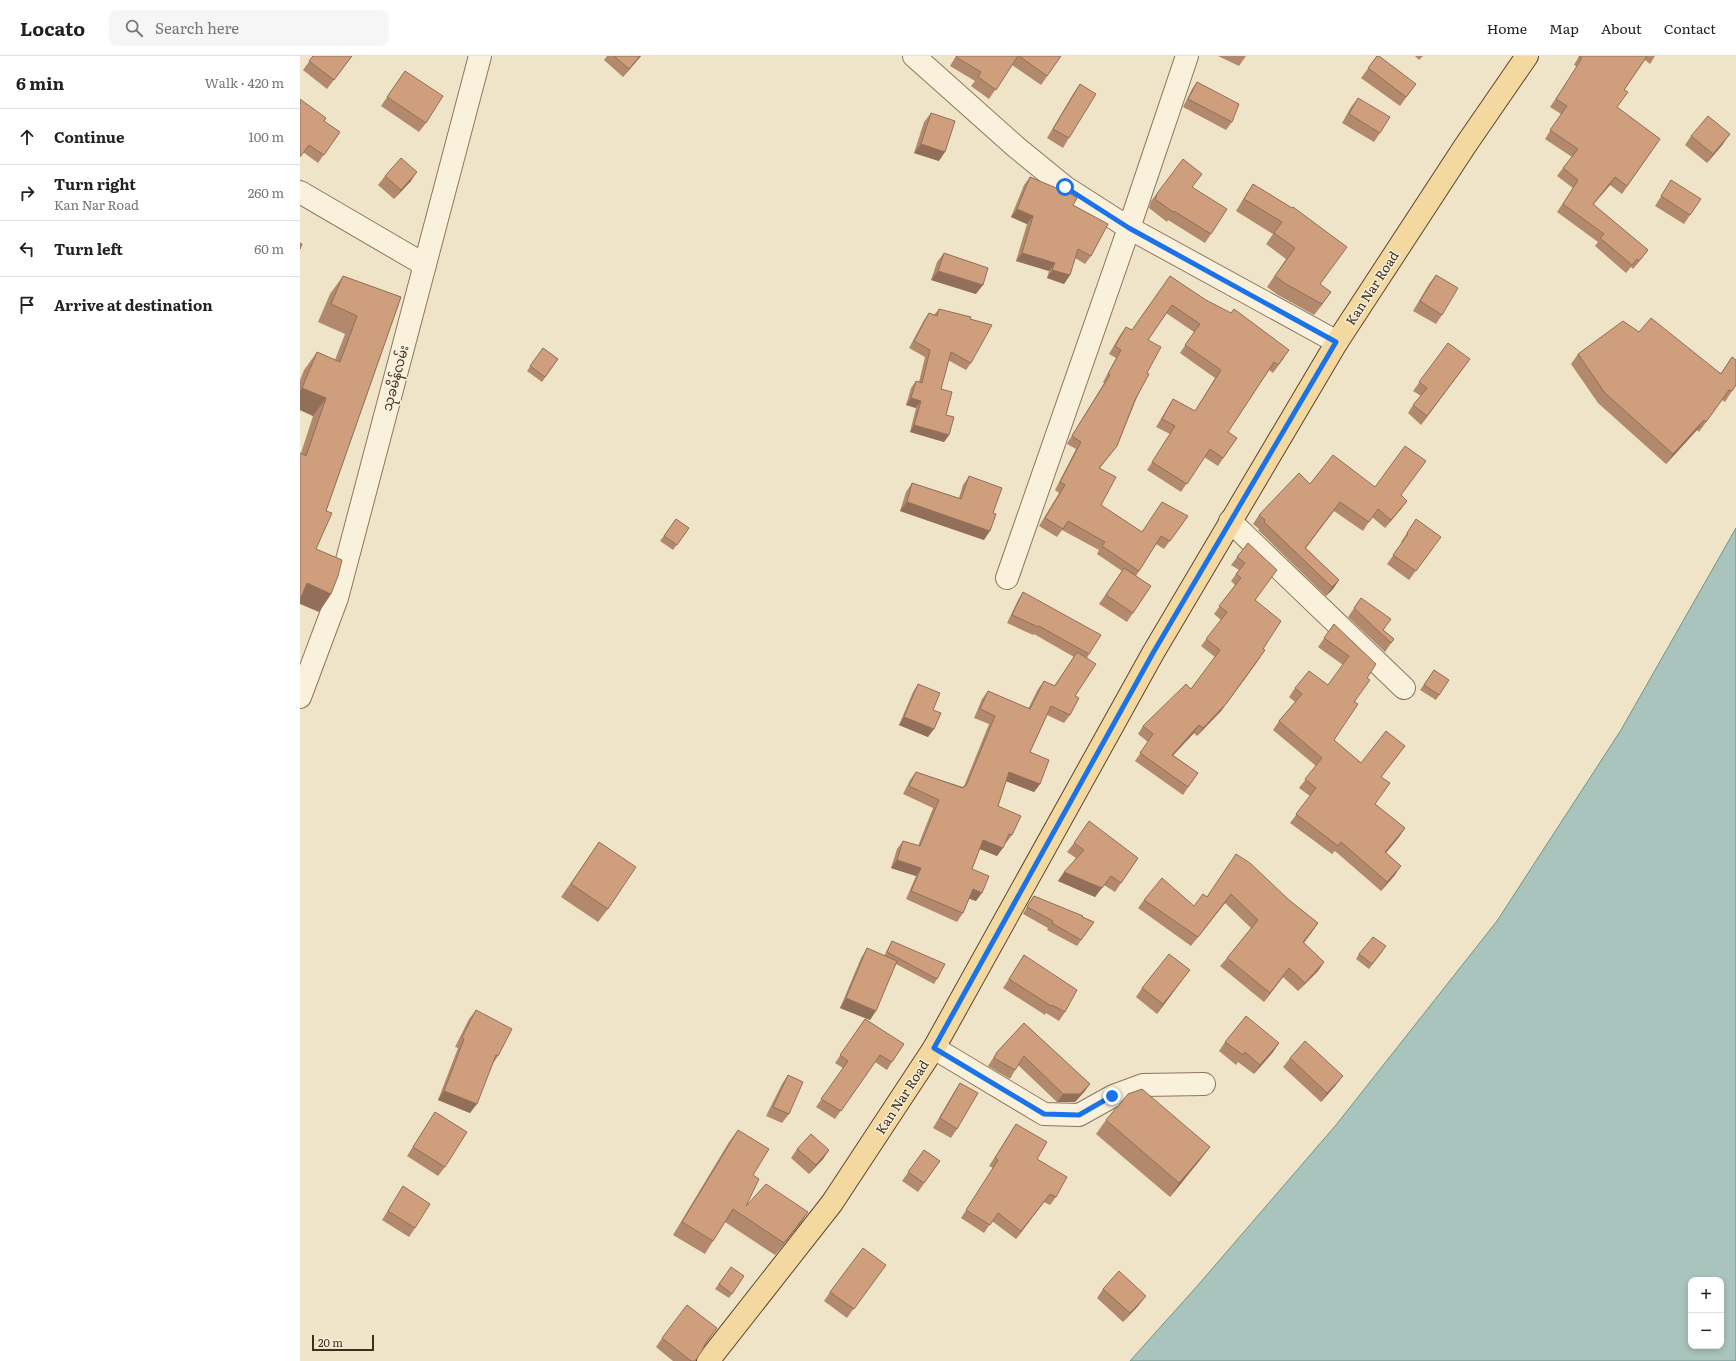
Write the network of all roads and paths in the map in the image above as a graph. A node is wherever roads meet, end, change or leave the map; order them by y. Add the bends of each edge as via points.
1 (480, 56) edge
2 (914, 56) edge
3 (1187, 56) edge
4 (1527, 56) edge
5 (300, 192) edge
6 (1129, 228) junction
7 (425, 265) junction
8 (1336, 342) junction
9 (1230, 521) junction
10 (1007, 578) dead end
11 (1404, 688) dead end
12 (300, 697) edge
13 (934, 1048) junction
14 (1204, 1084) dead end
15 (708, 1361) edge

1 - 7 street, သုခမိန်လမ်း
2 - 6 street via 1065,187
3 - 6 street
4 - 8 main road, Kan Nar Road
5 - 7 street
6 - 8 street
6 - 10 street
7 - 12 street, သုခမိန်လမ်း via 337,598
8 - 9 main road, Kan Nar Road
9 - 11 street
9 - 13 main road, Kan Nar Road via 1153,653
13 - 14 street via 1044,1114 1079,1115 1112,1096 1143,1085
13 - 15 main road, Kan Nar Road via 832,1203

